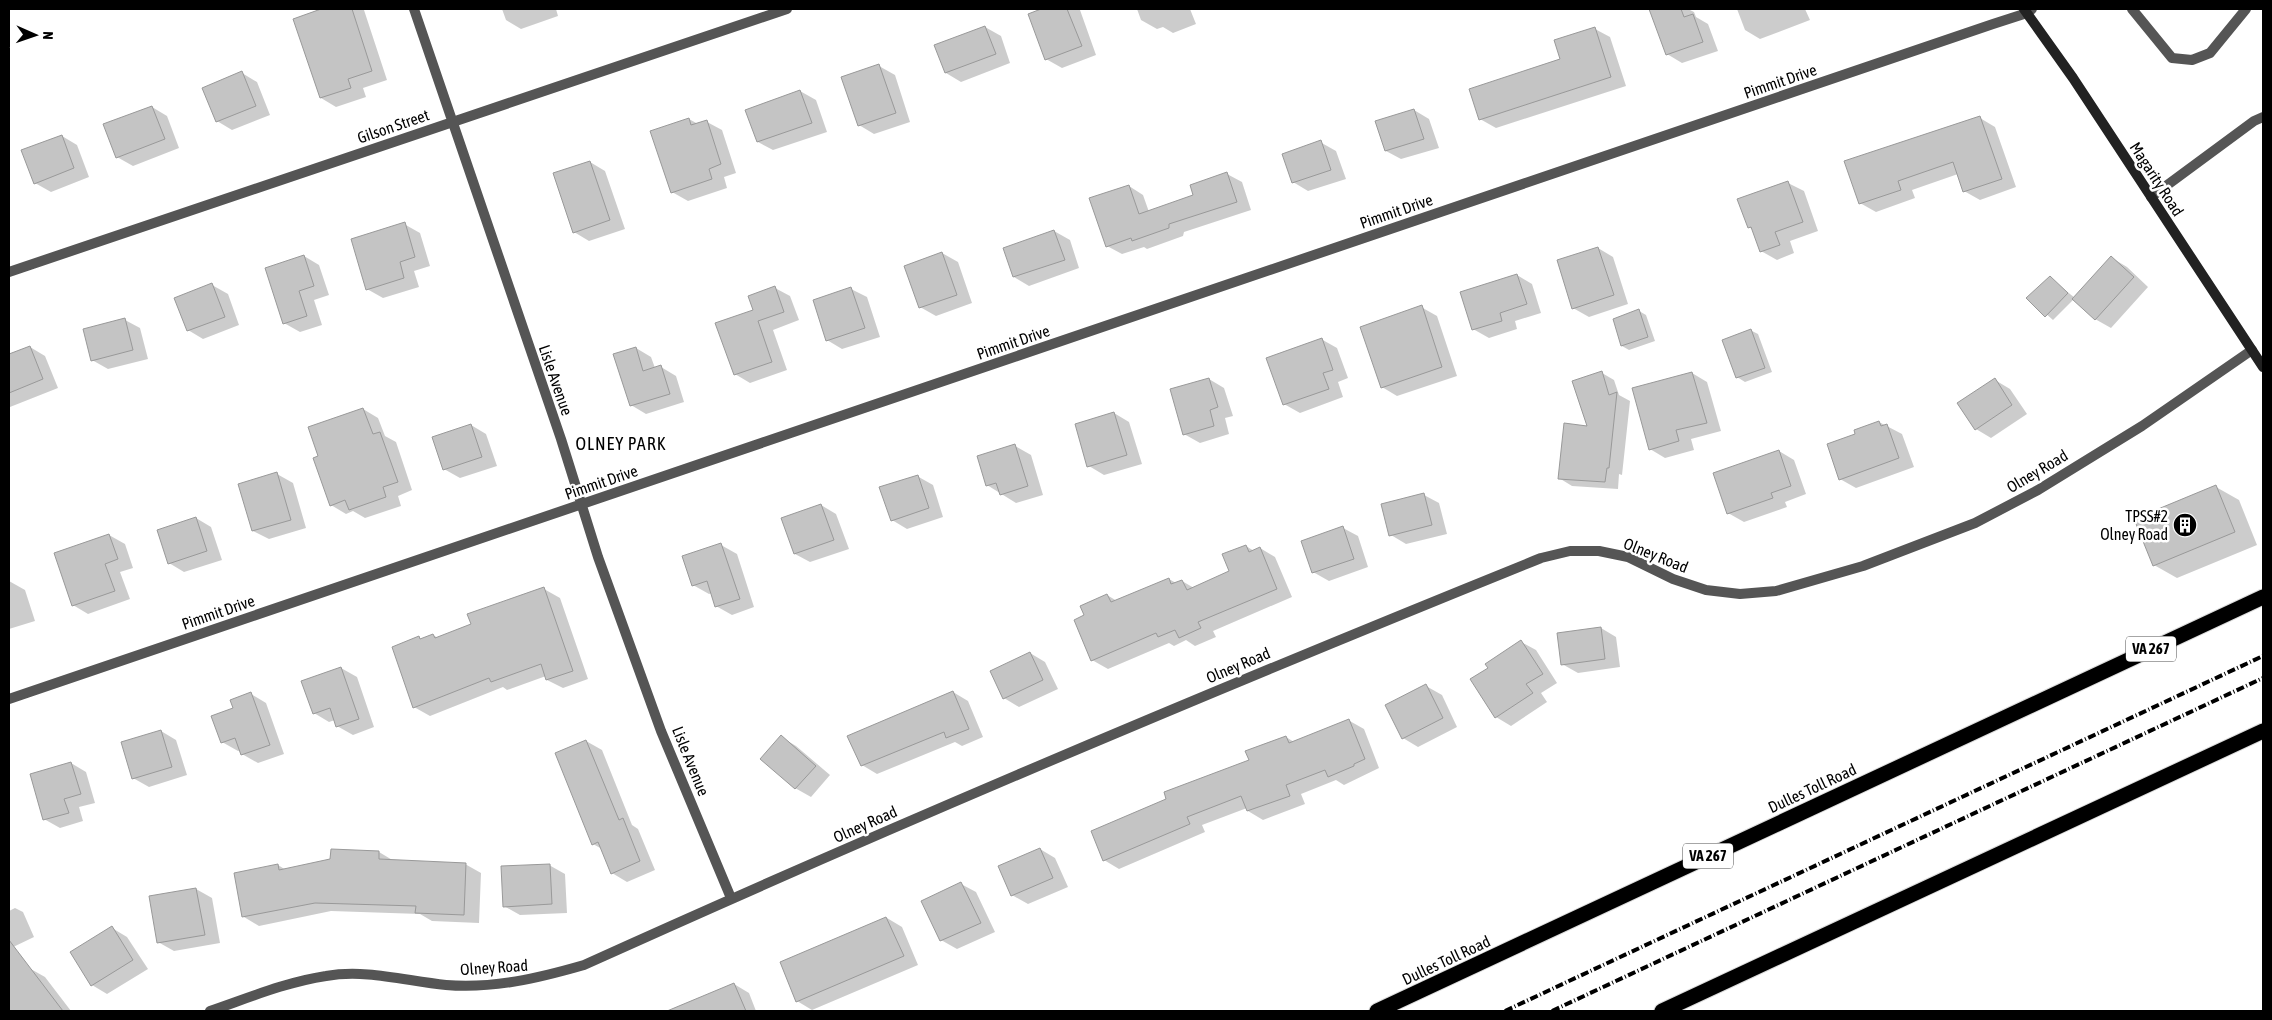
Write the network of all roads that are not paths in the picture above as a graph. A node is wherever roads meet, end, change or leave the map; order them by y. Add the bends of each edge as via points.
1 (414, 9) edge
2 (787, 9) edge
3 (2132, 9) edge
4 (2246, 9) edge
5 (2027, 10) edge
6 (2263, 117) edge
7 (453, 121) junction
8 (2150, 197) junction
9 (9, 272) edge
10 (2252, 350) junction
11 (2263, 367) edge
12 (581, 504) junction
13 (2263, 597) edge
14 (9, 698) edge
15 (2263, 731) edge
16 (731, 898) junction
17 (210, 1011) edge
18 (1377, 1011) edge
19 (1662, 1011) edge

1 - 7 street, Lisle Avenue
2 - 7 street, Gilson Street
3 - 4 street via 2172,58 2192,60 2210,53
5 - 8 main road, Magarity Road
5 - 12 street, Pimmit Drive
6 - 8 street
7 - 9 street, Gilson Street
7 - 12 street, Lisle Avenue
8 - 10 main road, Magarity Road
10 - 11 main road, Magarity Road
10 - 16 street, Olney Road via 2142,426 2038,490 1975,523 1862,566 1776,591 1740,594 1698,587 1628,557 1599,551 1570,551 1541,558 1280,663
12 - 14 street, Pimmit Drive
12 - 16 street, Lisle Avenue via 662,730
13 - 18 highway, Dulles Toll Road / VA 267
15 - 19 highway
16 - 17 street, Olney Road via 584,965 539,978 492,985 447,985 365,974 326,975 288,984

